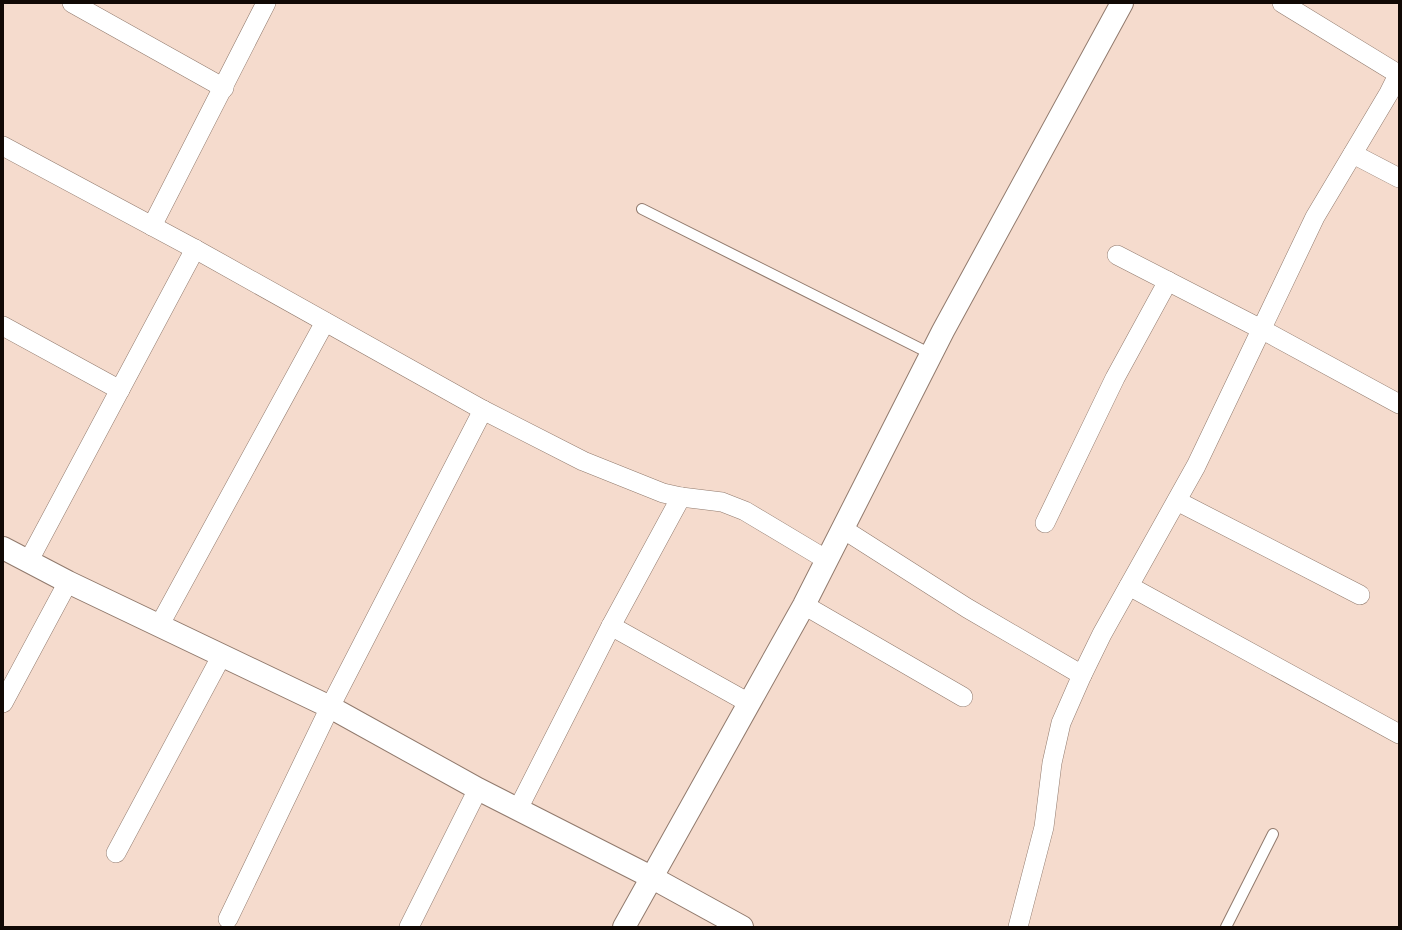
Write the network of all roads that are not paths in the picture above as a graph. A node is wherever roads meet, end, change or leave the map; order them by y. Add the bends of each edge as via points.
1 (72, 3) edge
2 (1122, 3) edge
3 (1282, 3) edge
4 (264, 4) edge
5 (1399, 73) edge
6 (224, 88) junction
7 (3, 146) edge
8 (1353, 154) junction
9 (1399, 178) edge
10 (642, 209) dead end
11 (152, 226) junction
12 (194, 249) junction
13 (1117, 255) dead end
14 (1168, 281) junction
15 (325, 322) junction
16 (3, 326) edge
17 (1261, 329) junction
18 (931, 354) junction
19 (120, 390) junction
20 (1399, 404) edge
21 (483, 410) junction
22 (681, 497) junction
23 (1177, 501) junction
24 (1045, 524) dead end
25 (843, 529) junction
26 (3, 548) edge
27 (827, 560) junction
28 (28, 562) junction
29 (68, 582) junction
30 (1129, 586) junction
31 (1360, 595) dead end
32 (804, 605) junction
33 (159, 626) junction
34 (612, 626) junction
35 (222, 655) junction
36 (1082, 675) junction
37 (963, 697) dead end
38 (3, 702) edge
39 (749, 703) junction
40 (330, 707) junction
41 (1399, 734) edge
42 (478, 789) junction
43 (518, 809) junction
44 (1272, 834) dead end
45 (116, 853) dead end
46 (651, 876) junction
47 (228, 919) dead end
48 (409, 927) edge
49 (624, 927) edge
50 (742, 927) edge
51 (1018, 927) edge
52 (1226, 927) edge

1 - 6 street
2 - 18 street
3 - 5 street
4 - 6 street
5 - 8 street
6 - 11 street
7 - 11 street
8 - 9 street
8 - 17 street via 1315,217
10 - 18 lane
11 - 12 street
12 - 15 street
12 - 19 street
13 - 14 street
14 - 17 street
14 - 24 street via 1115,378
15 - 21 street
15 - 33 street
16 - 19 street
17 - 20 street
17 - 23 street
18 - 25 street
19 - 28 street
21 - 22 street via 583,461 663,493
21 - 40 street
22 - 27 street via 722,502 745,511
22 - 34 street
23 - 30 street
23 - 31 street
25 - 27 street
25 - 36 street via 967,608
26 - 28 street
27 - 32 street
28 - 29 street
29 - 33 street
29 - 38 street
30 - 36 street
30 - 41 street
32 - 37 street
32 - 39 street
33 - 35 street
34 - 39 street
34 - 43 street
35 - 40 street
35 - 45 street
36 - 51 street via 1061,723 1052,763 1044,827
39 - 46 street
40 - 42 street
40 - 47 street
42 - 43 street
42 - 48 street
43 - 46 street
44 - 52 lane
46 - 49 street
46 - 50 street

